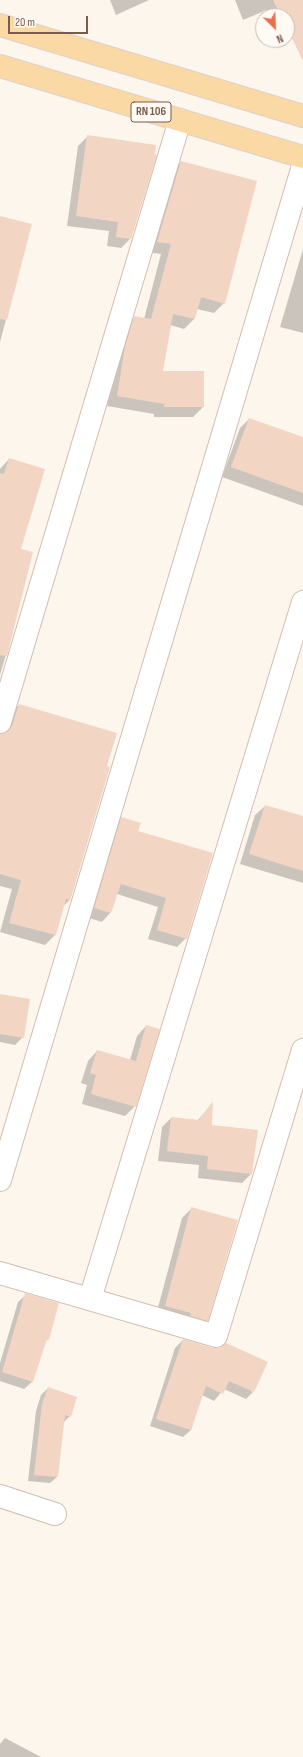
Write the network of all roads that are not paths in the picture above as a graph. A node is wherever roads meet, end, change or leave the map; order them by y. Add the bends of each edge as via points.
1 (0, 25) edge
2 (0, 66) edge
3 (303, 116) edge
4 (180, 120) junction
5 (303, 157) edge
6 (303, 166) edge
7 (303, 602) edge
8 (298, 636) edge
9 (0, 722) edge
10 (303, 1050) edge
11 (0, 1180) edge
12 (0, 1273) edge
13 (90, 1299) junction
14 (0, 1496) edge
15 (55, 1514) dead end

1 - 3 main road
2 - 4 main road, RN 106
4 - 5 main road, RN 106
4 - 9 street
6 - 11 street
7 - 8 street
8 - 13 street
10 - 13 street via 216,1336
12 - 13 street
14 - 15 street

